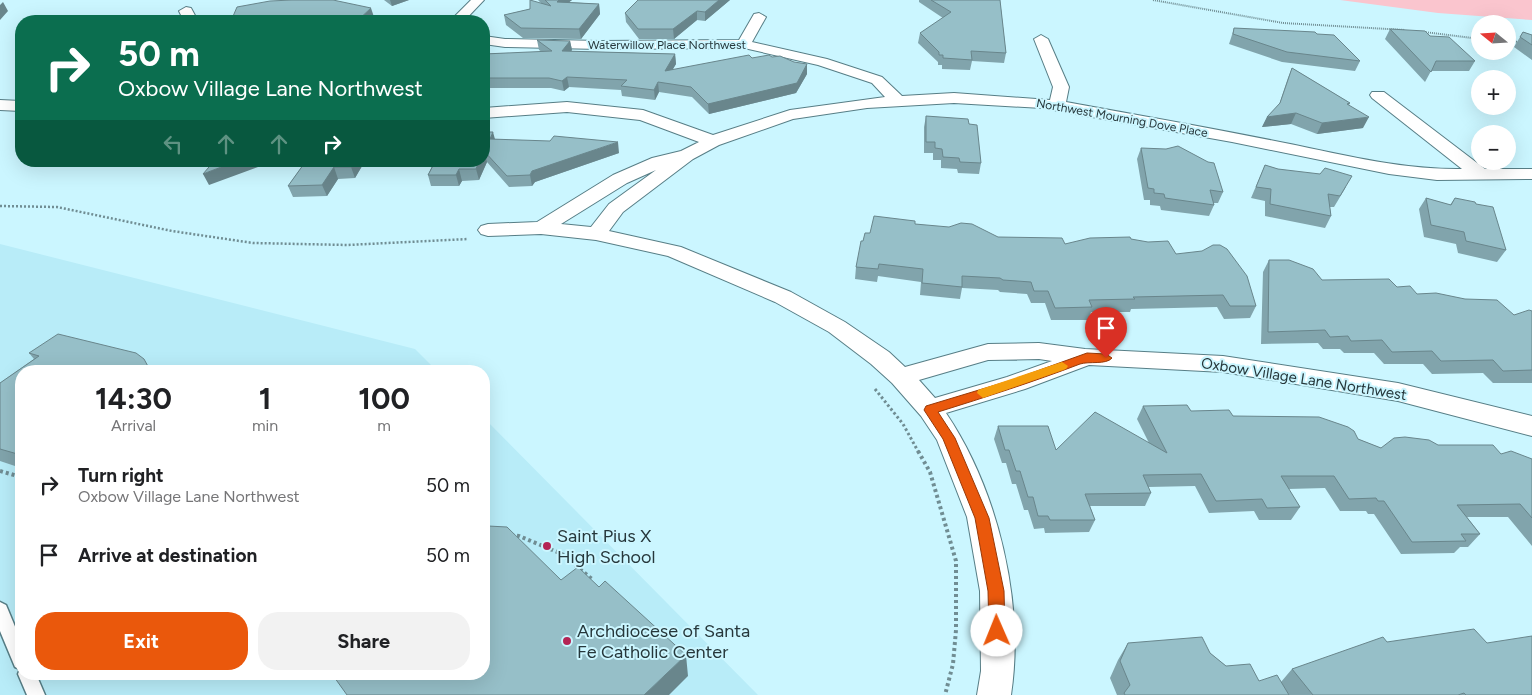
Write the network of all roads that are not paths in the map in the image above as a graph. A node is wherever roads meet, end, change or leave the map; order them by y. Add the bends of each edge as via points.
1 (478, 0) edge
2 (463, 15) edge
3 (759, 17) dead end
4 (1042, 39) dead end
5 (490, 40) edge
6 (744, 44) junction
7 (1378, 95) dead end
8 (897, 100) junction
9 (0, 105) edge
10 (15, 106) edge
11 (1058, 106) junction
12 (490, 113) edge
13 (713, 142) junction
14 (687, 156) junction
15 (1532, 174) edge
16 (1481, 175) junction
17 (542, 228) junction
18 (488, 230) dead end
19 (596, 234) junction
20 (1087, 357) junction
21 (901, 377) junction
22 (930, 410) junction
23 (1532, 426) edge
24 (0, 610) edge
25 (15, 646) edge
26 (30, 680) edge
27 (36, 695) edge
28 (994, 695) edge

1 - 2 street
3 - 6 street
4 - 11 street via 1061,87
5 - 6 street, Waterwillow Place Northwest via 600,45
6 - 8 street, Waterwillow Place Northwest via 822,62 878,80
7 - 16 street
8 - 11 street, Northwest Mourning Dove Place via 954,98
8 - 13 street, Northwest Mourning Dove Place via 790,115
9 - 10 street
11 - 16 street, Northwest Mourning Dove Place via 1389,169 1437,176
12 - 13 street via 567,107 643,115
13 - 14 street, Northwest Mourning Dove Place
14 - 17 street, Northwest Mourning Dove Place via 658,162 620,179
14 - 19 street, Northwest Mourning Dove Place via 616,208
15 - 16 street, Northwest Mourning Dove Place
17 - 18 street
17 - 19 street
19 - 21 street via 674,250 783,297 837,327
20 - 21 street via 1039,351 988,352
20 - 22 street, Oxbow Village Lane Northwest
20 - 23 street, Oxbow Village Lane Northwest via 1223,364 1398,392
21 - 22 street
22 - 28 street via 949,438 982,518 996,591 998,671
24 - 25 lane
26 - 27 lane

